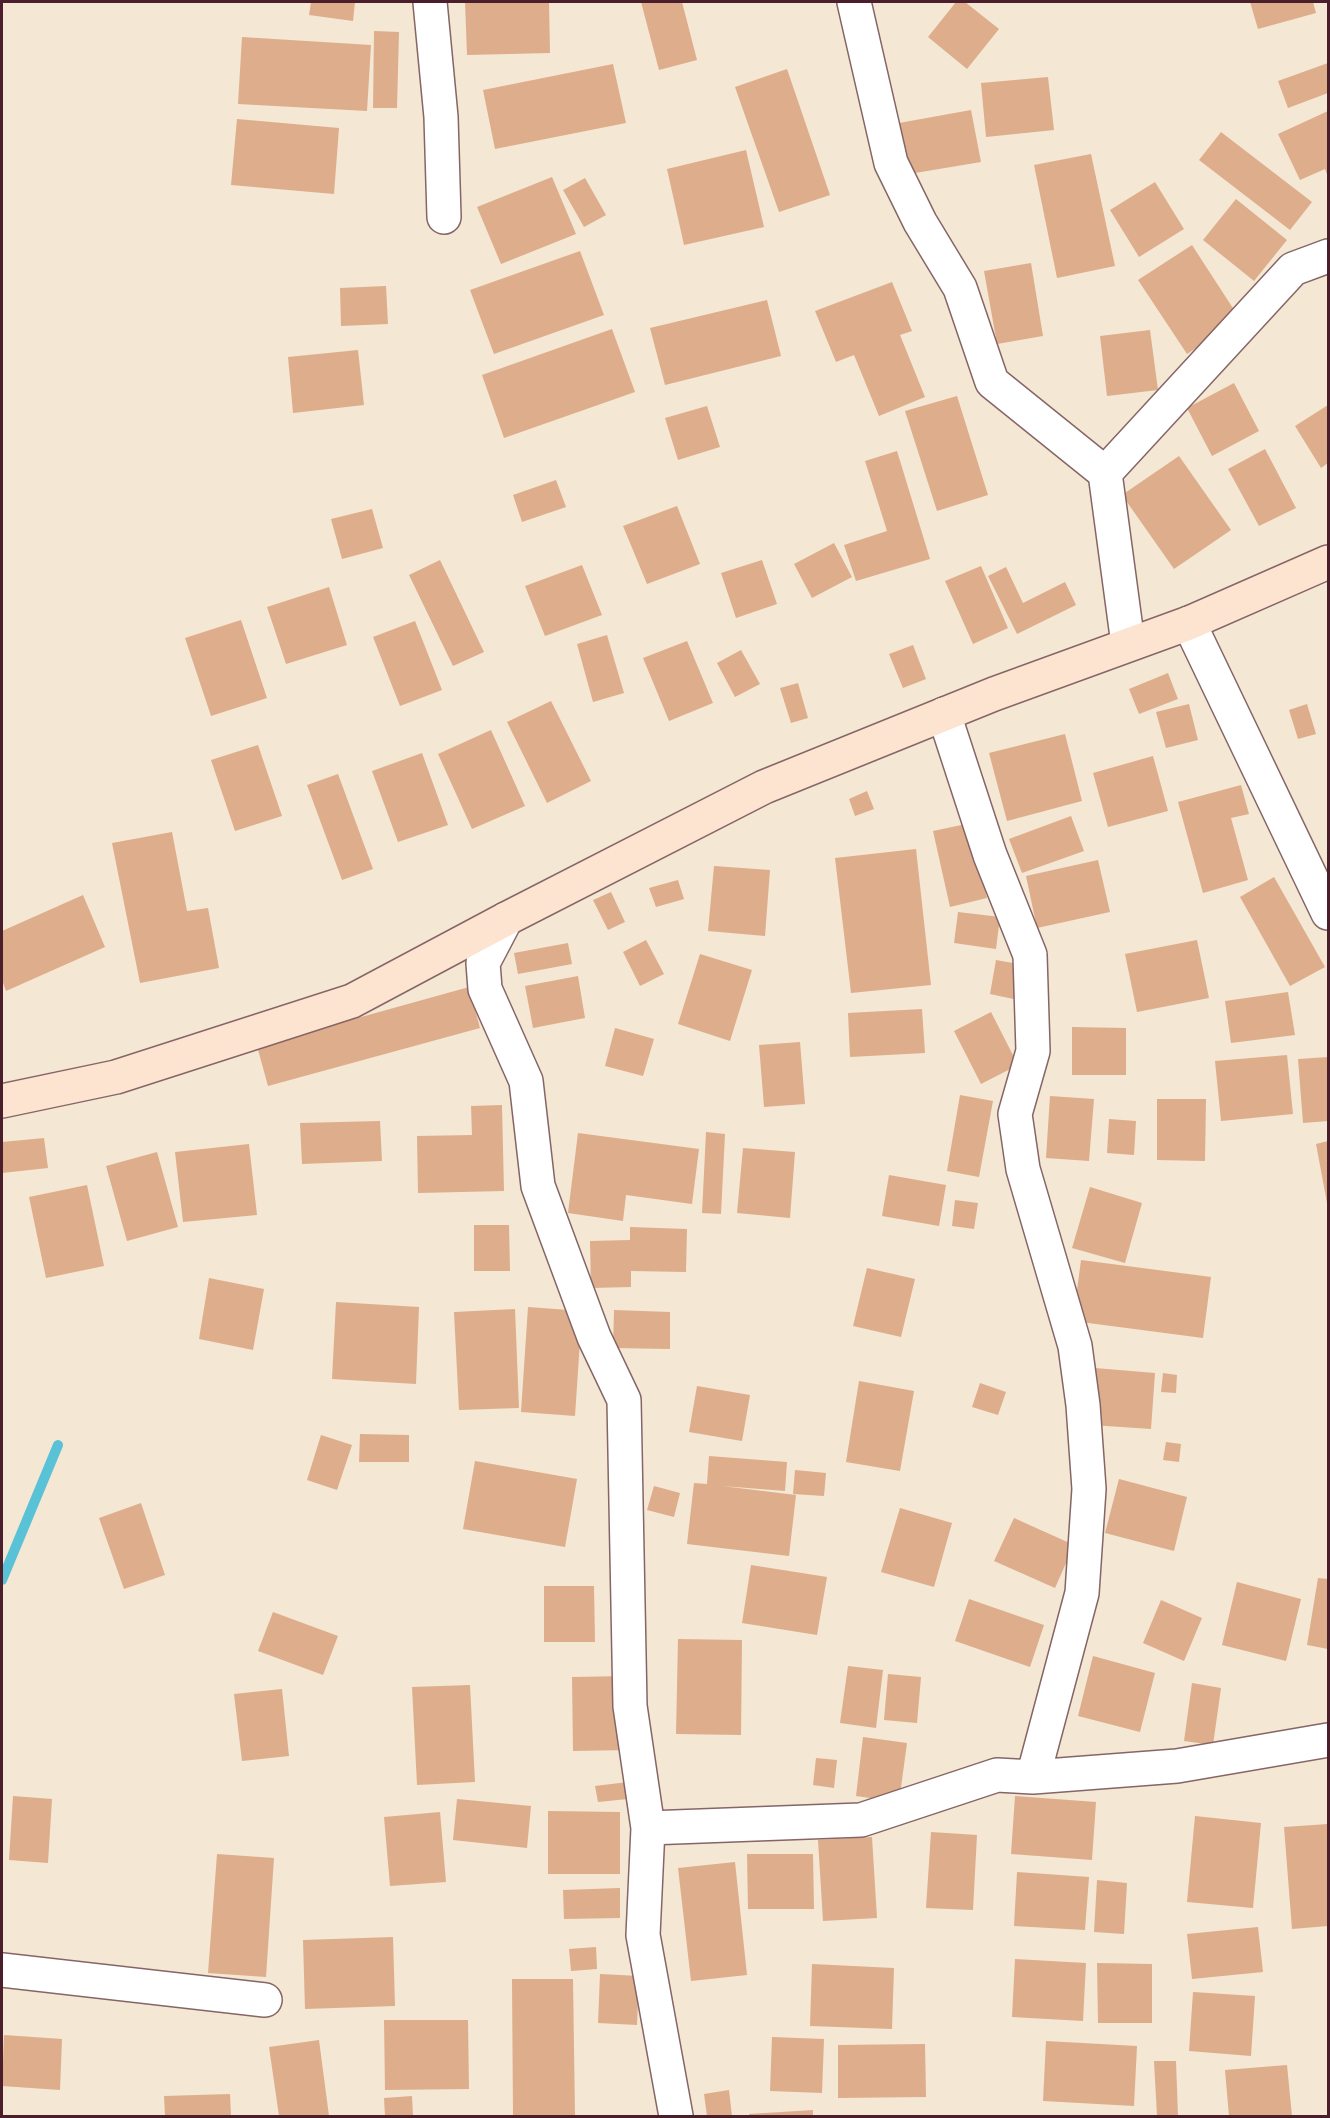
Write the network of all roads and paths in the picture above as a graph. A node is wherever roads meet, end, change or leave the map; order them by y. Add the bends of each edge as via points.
1 (430, 2) edge
2 (854, 2) edge
3 (444, 217) dead end
4 (1329, 256) edge
5 (1105, 473) junction
6 (1329, 562) edge
7 (1189, 623) junction
8 (1128, 644) junction
9 (944, 714) junction
10 (1329, 914) edge
11 (506, 919) junction
12 (2, 1101) edge
13 (1329, 1740) edge
14 (1033, 1777) junction
15 (648, 1828) junction
16 (2, 1970) edge
17 (265, 2000) dead end
18 (676, 2116) edge

1 - 3 street via 441,117
2 - 5 street via 891,163 920,222 960,288 993,381
4 - 5 street via 1293,269
5 - 8 street
6 - 7 street
7 - 8 street
7 - 10 street
8 - 9 street
9 - 11 street via 764,787
9 - 14 street via 990,855 1030,955 1033,1051 1015,1114 1023,1169 1075,1346 1083,1405 1089,1489 1082,1593
11 - 12 street via 352,1001 116,1077
11 - 15 street via 483,963 485,989 526,1081 538,1186 594,1337 624,1400 630,1706
13 - 14 street via 1177,1766
14 - 15 street via 997,1775 861,1820
15 - 18 street via 643,1935
16 - 17 street

